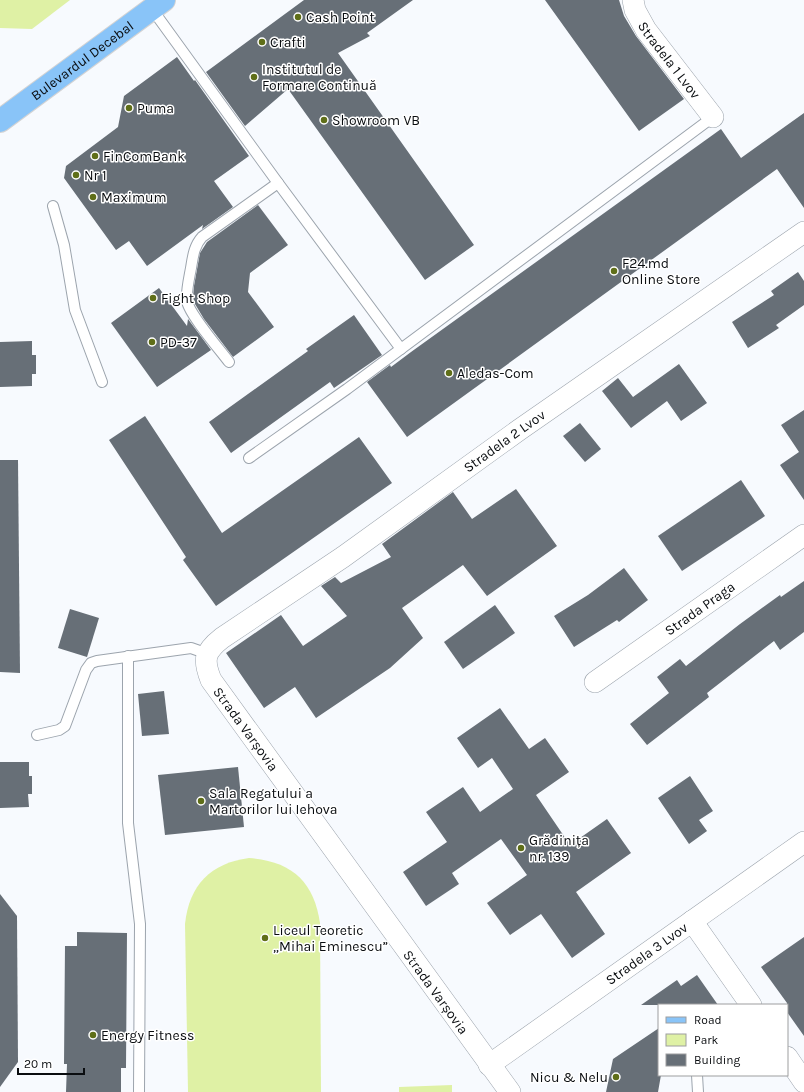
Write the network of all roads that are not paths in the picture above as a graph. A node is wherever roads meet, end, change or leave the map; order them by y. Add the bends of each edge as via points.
1 (633, 0) edge
2 (159, 3) edge
3 (713, 117) joint
4 (0, 121) edge
5 (278, 183) junction
6 (53, 206) dead end
7 (804, 232) edge
8 (401, 349) junction
9 (229, 362) dead end
10 (102, 382) dead end
11 (249, 458) dead end
12 (804, 535) edge
13 (208, 654) junction
14 (128, 656) junction
15 (595, 682) dead end
16 (37, 735) dead end
17 (804, 842) edge
18 (692, 921) junction
19 (750, 1004) edge
20 (788, 1058) edge
21 (490, 1065) junction
22 (697, 1076) edge
23 (804, 1082) edge
24 (139, 1092) edge
25 (510, 1092) edge
26 (698, 1092) edge

1 - 3 street, Stradela 1 Lvov via 635,10 646,30
2 - 4 main road, Bulevardul Decebal
2 - 5 lane
3 - 8 lane
5 - 8 lane
5 - 9 lane via 202,237 194,249 187,303 193,315
6 - 10 lane via 64,245 76,310
7 - 13 street, Stradela 2 Lvov via 519,430 343,557 212,645
8 - 11 lane
12 - 15 street, Strada Praga
13 - 14 lane via 191,648
13 - 21 street, Strada Varșovia via 205,666 211,680
14 - 16 lane via 90,664 65,726
14 - 24 lane via 128,823 140,924
17 - 18 street, Stradela 3 Lvov
18 - 19 street
18 - 21 street, Stradela 3 Lvov
20 - 23 street
21 - 25 street, Strada Varșovia
22 - 26 lane

